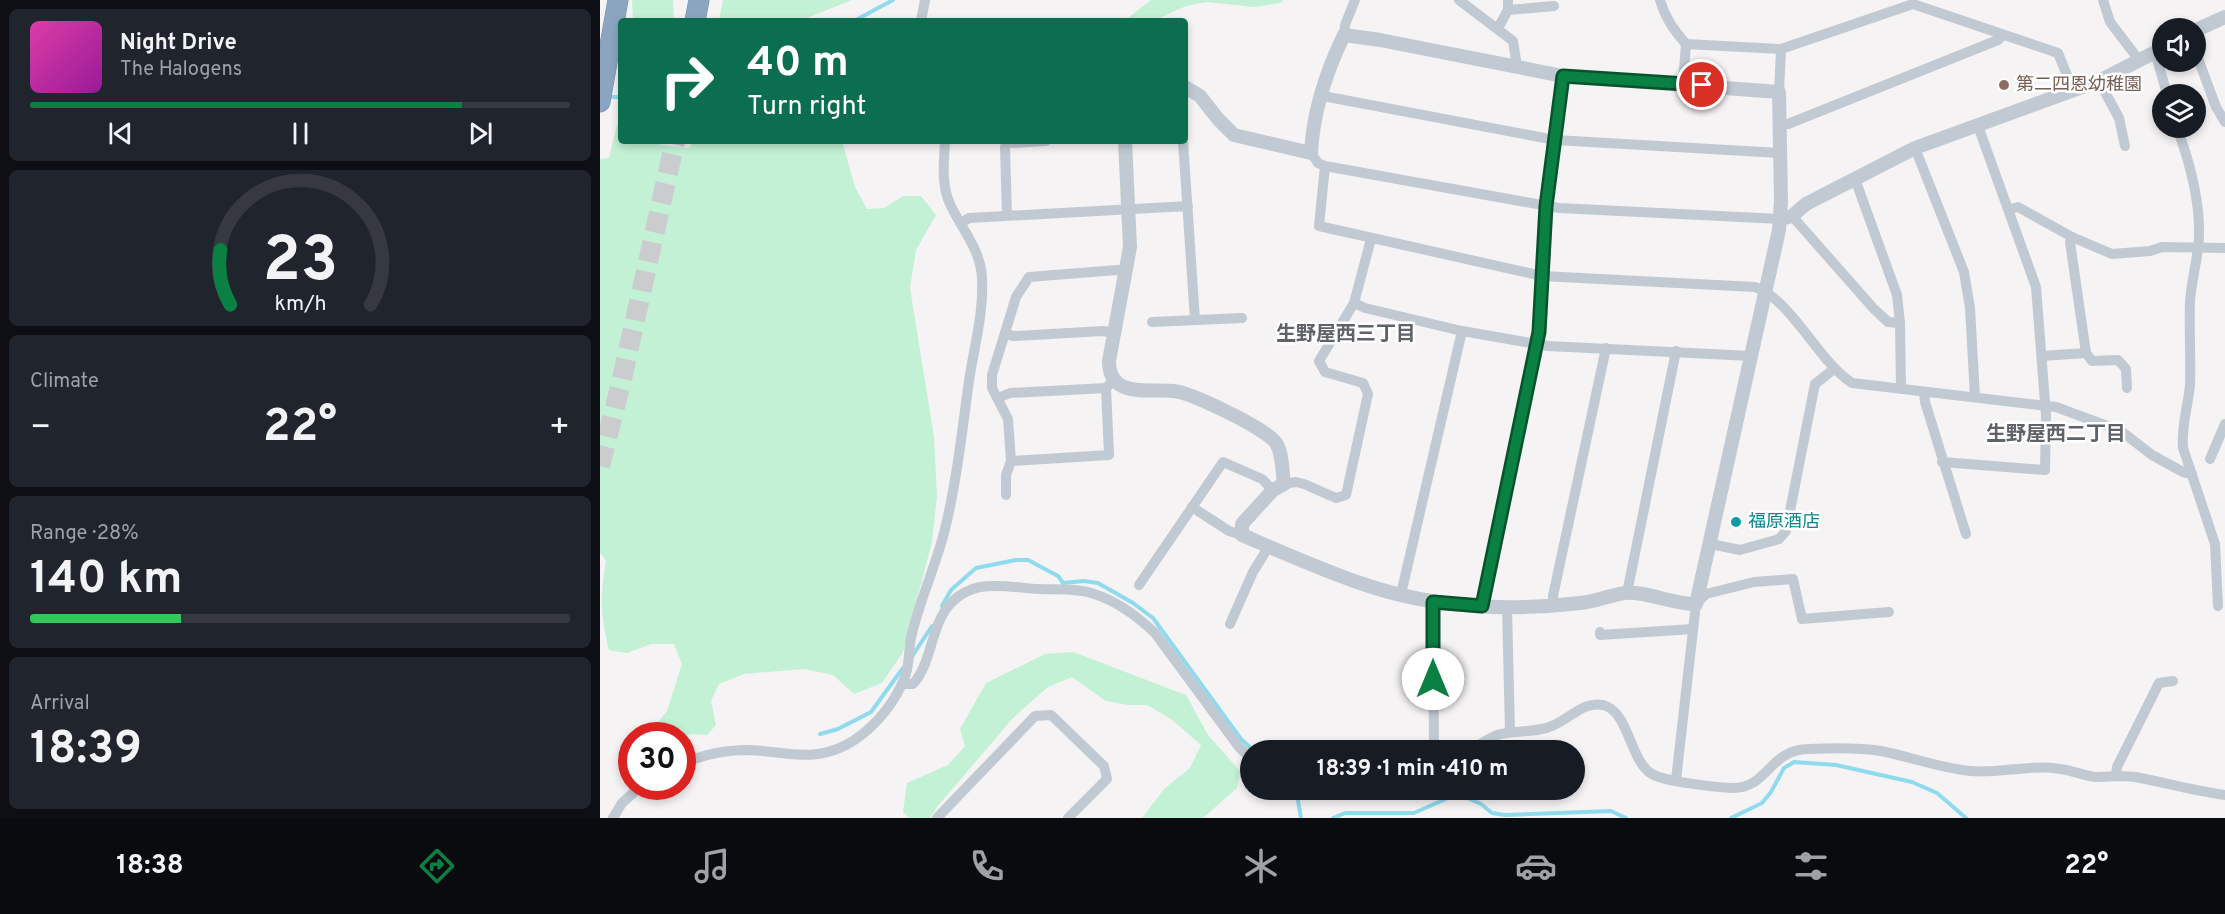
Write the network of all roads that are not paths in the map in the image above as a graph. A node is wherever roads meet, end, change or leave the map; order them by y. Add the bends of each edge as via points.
1 (618, 0) edge
2 (699, 0) edge
3 (925, 0) edge
4 (1355, 0) edge
5 (1459, 0) edge
6 (1660, 0) edge
7 (2103, 0) edge
8 (1508, 5) edge
9 (1554, 6) dead end
10 (2225, 17) edge
11 (696, 18) edge
12 (922, 18) edge
13 (2206, 26) edge
14 (1498, 28) junction
15 (1344, 35) junction
16 (2002, 35) junction
17 (1686, 44) junction
18 (1781, 49) junction
19 (2152, 54) edge
20 (2139, 60) junction
21 (1515, 67) junction
22 (2203, 72) edge
23 (1563, 76) junction
24 (2099, 81) junction
25 (1683, 84) junction
26 (1188, 89) edge
27 (2073, 90) junction
28 (1779, 92) junction
29 (1323, 96) junction
30 (600, 102) edge
31 (2225, 122) edge
32 (1779, 125) junction
33 (1978, 126) junction
34 (2180, 138) edge
35 (1554, 140) junction
36 (945, 144) edge
37 (1006, 144) edge
38 (1125, 144) edge
39 (1183, 144) edge
40 (2125, 146) dead end
41 (1915, 148) junction
42 (1311, 153) junction
43 (1780, 153) junction
44 (1325, 166) junction
45 (1855, 179) junction
46 (1188, 206) junction
47 (1546, 206) junction
48 (1129, 209) junction
49 (2010, 209) junction
50 (1007, 215) junction
51 (1787, 217) junction
52 (961, 223) junction
53 (2072, 237) junction
54 (1371, 239) junction
55 (2199, 247) junction
56 (2225, 248) edge
57 (1126, 272) junction
58 (1542, 276) junction
59 (1765, 290) junction
60 (1354, 303) junction
61 (1242, 318) dead end
62 (1195, 320) junction
63 (1152, 322) dead end
64 (1900, 323) junction
65 (1462, 331) junction
66 (1114, 333) junction
67 (1005, 334) junction
68 (1536, 344) junction
69 (1606, 348) junction
70 (1676, 351) junction
71 (2086, 353) junction
72 (1751, 356) junction
73 (2042, 356) junction
74 (1834, 369) junction
75 (1110, 384) junction
76 (2127, 388) dead end
77 (1901, 389) junction
78 (1924, 392) junction
79 (998, 398) junction
80 (1975, 398) junction
81 (2044, 405) junction
82 (2225, 424) edge
83 (2210, 459) dead end
84 (1011, 461) junction
85 (1942, 462) junction
86 (2192, 474) junction
87 (1278, 487) junction
88 (1006, 495) dead end
89 (1192, 507) junction
90 (1966, 534) dead end
91 (1242, 535) junction
92 (1711, 544) junction
93 (1269, 546) junction
94 (1139, 585) dead end
95 (1627, 593) junction
96 (1401, 594) junction
97 (1433, 602) junction
98 (1696, 604) junction
99 (1553, 605) junction
100 (1482, 606) junction
101 (2218, 606) dead end
102 (1507, 607) junction
103 (1889, 612) dead end
104 (1230, 624) dead end
105 (1693, 629) junction
106 (1600, 633) dead end
107 (2173, 681) dead end
108 (903, 684) junction
109 (1510, 732) junction
110 (1434, 740) edge
111 (1486, 740) edge
112 (1240, 748) edge
113 (696, 758) edge
114 (2116, 776) junction
115 (1676, 780) junction
116 (2225, 795) edge
117 (625, 800) edge
118 (613, 818) edge
119 (937, 818) edge
120 (1068, 818) edge

1 - 30 highway
2 - 11 highway
3 - 12 street
4 - 15 street
5 - 14 street
6 - 17 street via 1664,15
7 - 20 street via 2110,22
8 - 9 street
8 - 14 street
10 - 13 street
14 - 21 street via 1513,41
15 - 21 street
15 - 29 street
16 - 18 street via 1913,4
16 - 27 street via 2058,53
16 - 32 street via 1998,40 1810,116
17 - 18 street
17 - 25 street
18 - 28 street
19 - 20 street
20 - 24 street
21 - 23 street
22 - 31 street
23 - 25 street
23 - 35 street
24 - 27 street
24 - 40 street via 2118,118
25 - 28 street
26 - 42 street via 1200,96 1234,135
27 - 33 street
28 - 32 street
29 - 35 street
29 - 42 street
32 - 43 street
33 - 41 street
33 - 49 street
34 - 55 street via 2198,215
35 - 43 street
35 - 47 street
36 - 52 street via 944,186
37 - 50 street
38 - 48 street
39 - 46 street
41 - 45 street
41 - 80 street via 1964,272
42 - 44 street
43 - 51 street
44 - 47 street
44 - 54 street via 1320,226
45 - 51 street
45 - 64 street via 1897,295
46 - 48 street
46 - 62 street
47 - 51 street
47 - 58 street
48 - 50 street
48 - 57 street
49 - 53 street via 2019,207
49 - 73 street via 2036,287
50 - 52 street via 969,218
51 - 59 street
51 - 64 street via 1874,309 1888,322
52 - 108 street via 978,257 982,304 956,484 911,638
53 - 55 street via 2112,254
53 - 71 street
54 - 58 street
54 - 60 street
55 - 56 street
55 - 86 street via 2190,299 2190,378 2182,435
57 - 66 street
57 - 67 street via 1029,277 1016,297
58 - 59 street via 1755,286
58 - 68 street
59 - 72 street
59 - 74 street
60 - 65 street
60 - 87 street via 1319,361 1325,372 1363,383 1368,394 1346,495 1336,498 1296,482
61 - 62 street
62 - 63 street
64 - 77 street
65 - 68 street
65 - 96 street
66 - 67 street
66 - 75 street
67 - 79 street via 992,375 992,388
68 - 69 street
68 - 100 street
69 - 70 street
69 - 99 street
70 - 72 street
70 - 95 street
71 - 73 street
71 - 76 street via 2092,361 2118,360 2126,369
72 - 92 street
73 - 81 street
74 - 77 street via 1852,383
74 - 92 street via 1815,384 1786,531 1779,539 1740,550
75 - 79 street via 1010,393
75 - 84 street via 1109,455
75 - 87 street via 1137,390 1176,391 1265,432 1276,442 1280,454
77 - 78 street
78 - 80 street
78 - 85 street
79 - 84 street via 1008,419
80 - 81 street
81 - 85 street via 2046,470
81 - 86 street via 2121,431 2152,455
82 - 83 street
84 - 88 street
85 - 90 street
86 - 101 street via 2216,544
87 - 89 street via 1223,462
87 - 91 street via 1242,524
89 - 91 street
89 - 94 street
91 - 93 street
92 - 98 street
93 - 96 street via 1369,586
93 - 104 street via 1252,572
95 - 98 street
95 - 99 street
96 - 97 street
97 - 100 street
97 - 110 street
98 - 103 street via 1706,594 1754,582 1793,579 1802,619
98 - 105 street
99 - 102 street
100 - 102 street
102 - 109 street
105 - 106 street
105 - 115 street
107 - 114 street via 2159,683
108 - 112 street via 913,684 920,676 941,619 951,603 966,592 994,586 1084,591 1121,606 1155,633
108 - 113 street via 890,706 870,727 830,752 789,756 729,751
109 - 111 street
109 - 115 street via 1543,729 1589,705 1604,705 1619,719 1650,773
114 - 115 street via 2094,777 2060,768 2033,767 1967,771 1879,751 1807,748 1782,756 1757,781 1745,787
114 - 116 street
117 - 118 street
119 - 120 street via 1035,716 1051,715 1104,766 1107,779

